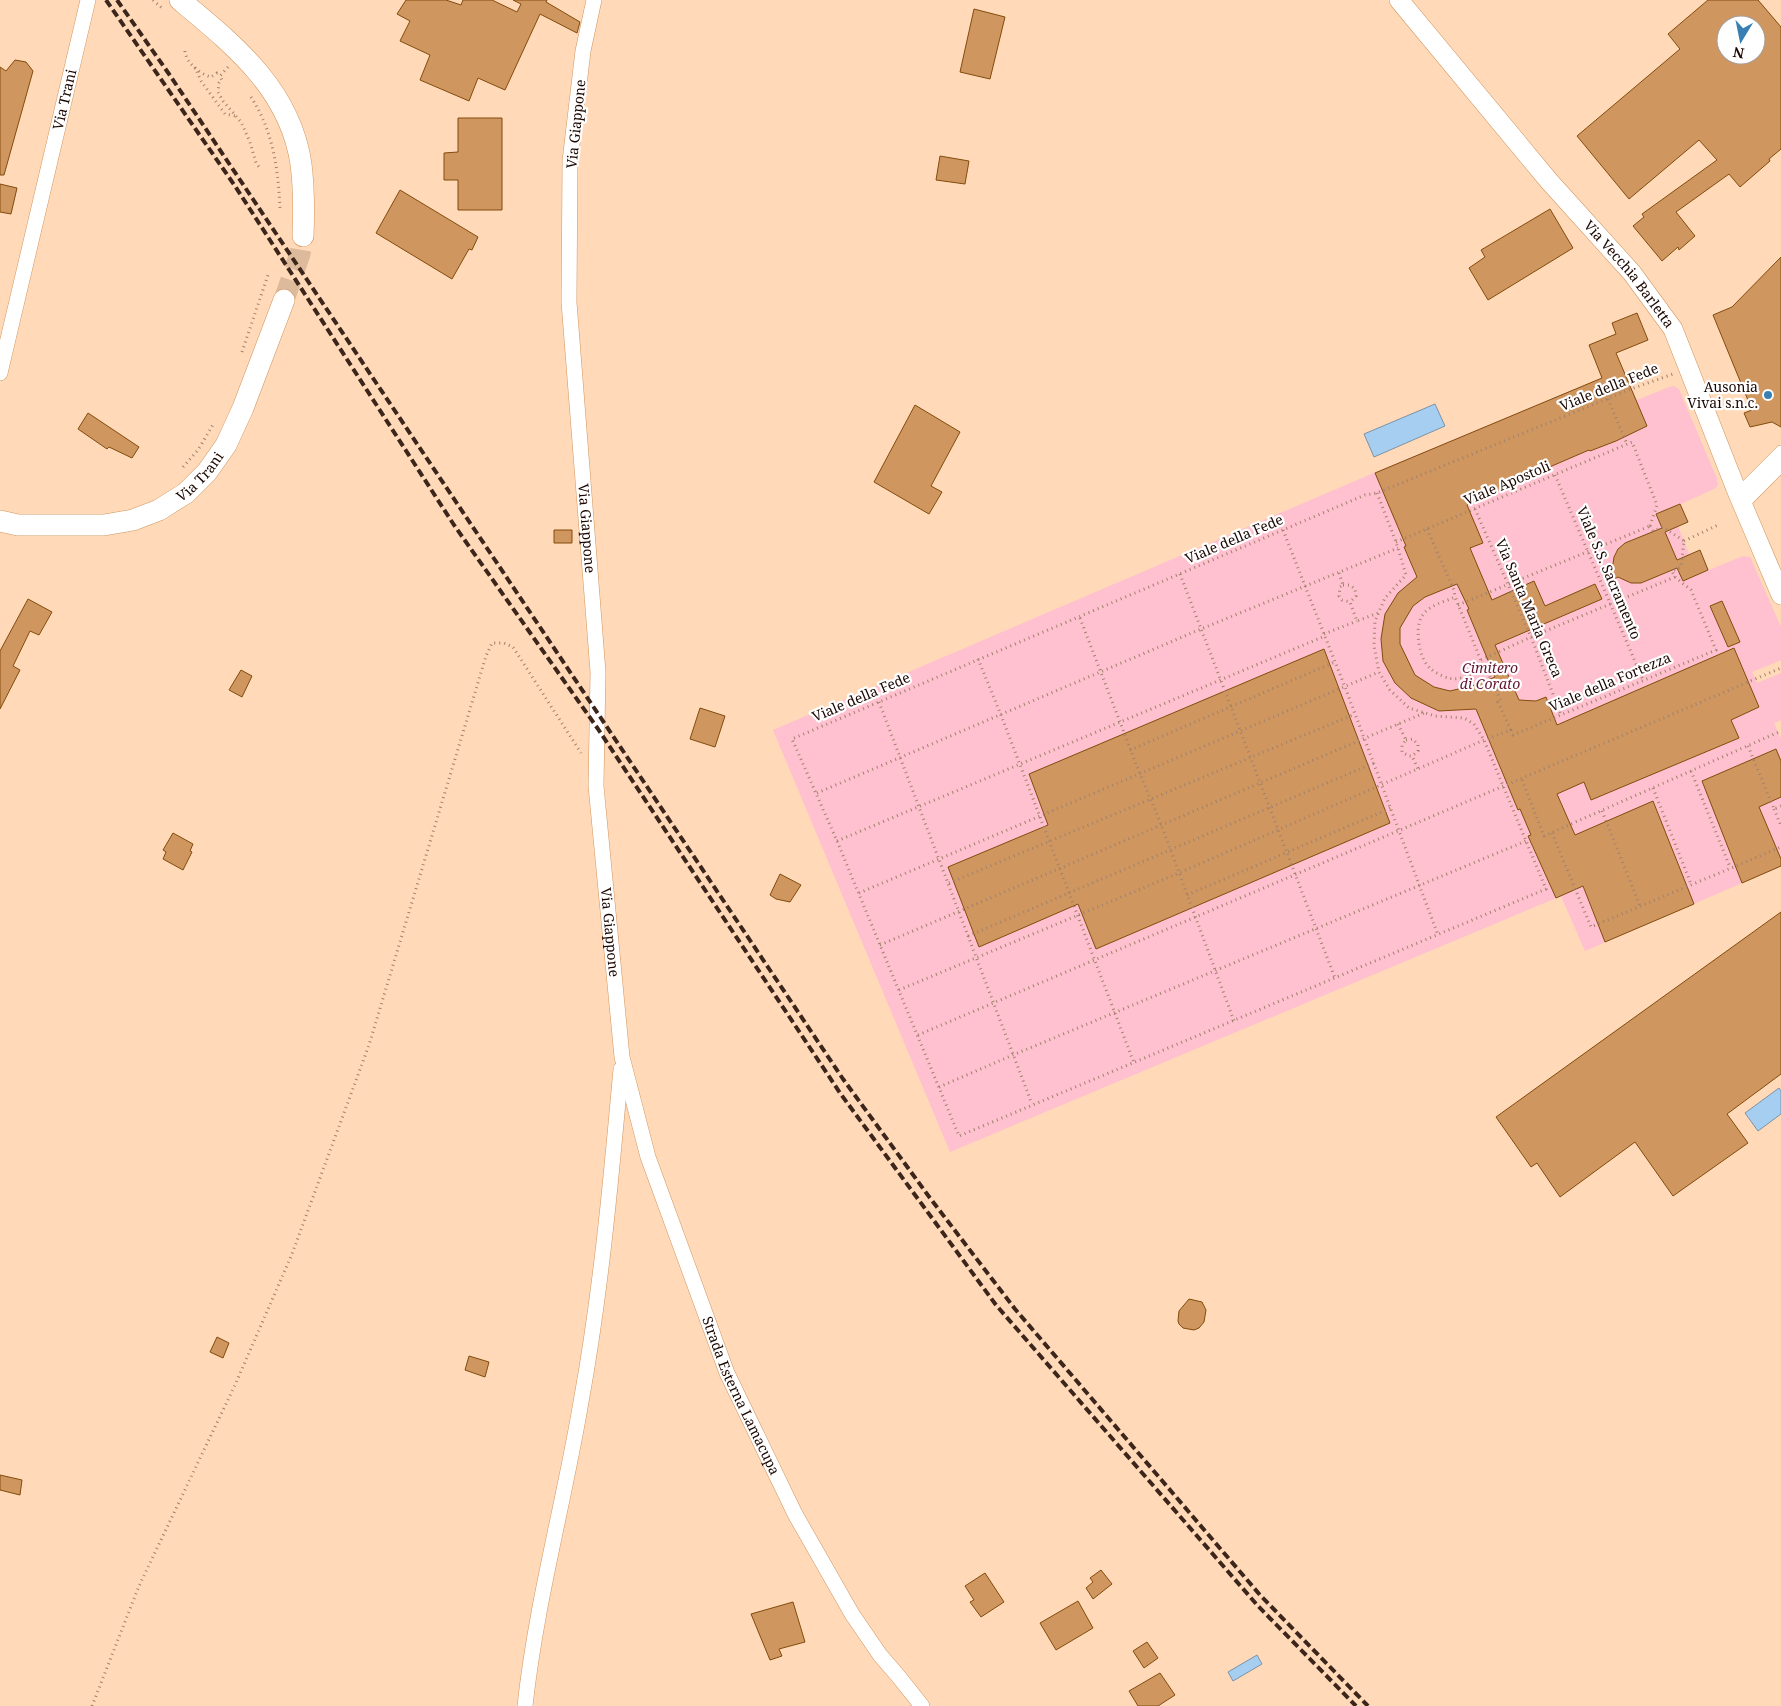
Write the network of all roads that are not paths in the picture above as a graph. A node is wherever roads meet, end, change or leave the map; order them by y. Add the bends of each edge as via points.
1 (88, 0) edge
2 (594, 0) edge
3 (1400, 0) edge
4 (174, 7) edge
5 (303, 236) tunnel mouth
6 (284, 300) tunnel mouth
7 (0, 373) edge
8 (1781, 450) edge
9 (1781, 464) edge
10 (1781, 477) edge
11 (1742, 503) junction
12 (6, 526) edge
13 (1781, 595) edge
14 (622, 1057) junction
15 (525, 1706) edge
16 (922, 1706) edge

1 - 7 street, Via Trani
2 - 14 street, Via Giappone via 570,161 569,302 598,672 596,786
3 - 11 street, Via Vecchia Barletta via 1549,181 1632,273 1673,329
4 - 5 main road via 230,42 251,63 277,98 292,131 301,163
6 - 12 main road, Via Trani via 226,445 207,472 186,493 159,510 133,520 104,524
8 - 11 street
9 - 11 street
10 - 11 street
11 - 13 street, Via Vecchia Barletta
14 - 15 street via 596,1317 528,1675
14 - 16 street, Strada Esterna Lamacupa via 648,1158 727,1373 794,1514 852,1614 880,1655

